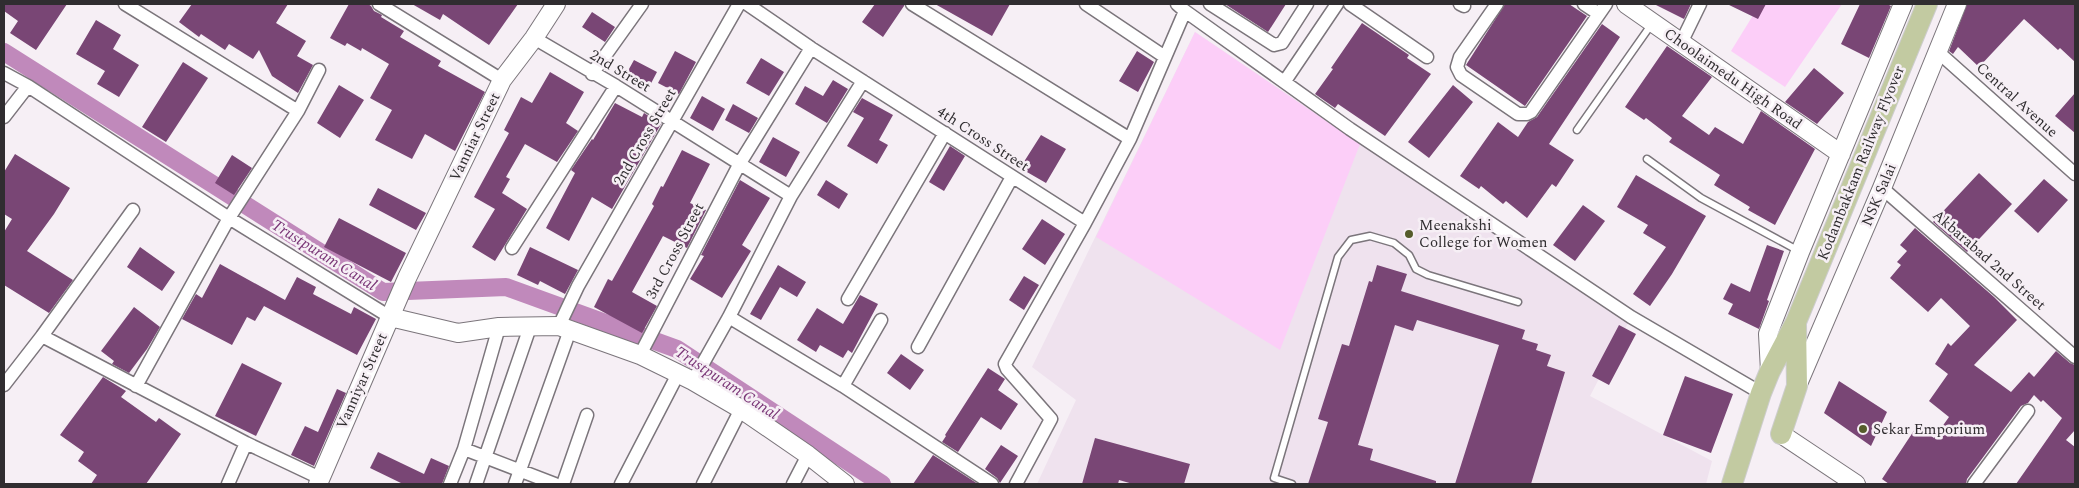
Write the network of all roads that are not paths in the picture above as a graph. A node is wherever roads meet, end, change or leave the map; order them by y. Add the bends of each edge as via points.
1 (125, 4) edge
2 (379, 4) edge
3 (556, 4) edge
4 (642, 4) edge
5 (739, 4) edge
6 (747, 4) edge
7 (1086, 4) edge
8 (1210, 4) edge
9 (1337, 4) edge
10 (1350, 4) edge
11 (1497, 4) edge
12 (1584, 4) edge
13 (1626, 4) edge
14 (1700, 4) edge
15 (1903, 4) edge
16 (1927, 4) edge
17 (1957, 4) edge
18 (1305, 5) edge
19 (919, 6) edge
20 (1181, 8) edge
21 (1602, 9) edge
22 (1236, 20) junction
23 (1652, 23) junction
24 (534, 38) junction
25 (1224, 39) junction
26 (1681, 43) junction
27 (811, 48) junction
28 (1937, 51) junction
29 (1166, 57) junction
30 (1427, 57) dead end
31 (319, 70) dead end
32 (4, 73) edge
33 (592, 74) junction
34 (502, 80) junction
35 (863, 80) junction
36 (1284, 81) junction
37 (28, 86) junction
38 (616, 86) junction
39 (298, 111) junction
40 (4, 117) edge
41 (673, 123) junction
42 (1577, 130) dead end
43 (945, 133) junction
44 (1130, 139) junction
45 (1841, 154) junction
46 (1647, 159) dead end
47 (740, 163) junction
48 (2075, 174) edge
49 (1012, 177) junction
50 (1882, 188) junction
51 (791, 196) junction
52 (133, 210) dead end
53 (229, 218) junction
54 (1085, 223) junction
55 (512, 248) dead end
56 (1800, 252) junction
57 (407, 278) joint
58 (848, 299) dead end
59 (1518, 302) dead end
60 (1799, 316) junction
61 (390, 317) junction
62 (729, 317) junction
63 (881, 320) dead end
64 (499, 327) junction
65 (530, 327) junction
66 (565, 328) junction
67 (42, 336) junction
68 (918, 347) dead end
69 (640, 355) junction
70 (2075, 357) edge
71 (1770, 371) junction
72 (685, 378) junction
73 (4, 384) edge
74 (136, 386) junction
75 (843, 386) junction
76 (1797, 386) junction
77 (1761, 392) junction
78 (741, 409) junction
79 (2028, 410) dead end
80 (587, 415) dead end
81 (1781, 434) joint
82 (246, 443) junction
83 (464, 449) junction
84 (808, 455) junction
85 (485, 459) junction
86 (520, 471) junction
87 (319, 481) edge
88 (228, 484) edge
89 (450, 484) edge
90 (476, 484) edge
91 (515, 484) edge
92 (555, 484) edge
93 (563, 484) edge
94 (621, 484) edge
95 (703, 484) edge
96 (793, 484) edge
97 (845, 484) edge
98 (992, 484) edge
99 (1016, 484) edge
100 (1292, 484) edge
101 (1732, 484) edge
102 (1856, 484) edge
103 (1974, 484) edge

1 - 39 street
2 - 34 street
3 - 24 street, Vanniar Street
4 - 33 street
5 - 41 street, 2nd Cross Street
6 - 27 street, 4th Cross Street
7 - 29 street
8 - 22 street
9 - 36 street
10 - 30 street
11 - 21 street via 1457,67 1461,75 1523,115 1531,112
12 - 21 street
13 - 23 street, Choolaimedu High Road
14 - 26 street
15 - 45 street
16 - 60 main road, Kodambakkam Railway Flyover
17 - 28 street, NSK Salai
18 - 22 street via 1278,45
19 - 44 street
20 - 25 street
20 - 29 street
22 - 25 street
23 - 26 street, Choolaimedu High Road
23 - 42 lane
24 - 33 street, 2nd Street
24 - 34 street, Vanniar Street
25 - 36 street
26 - 45 street, Choolaimedu High Road
27 - 35 street, 4th Cross Street
27 - 47 street, 3rd Cross Street
28 - 48 street, Central Avenue
28 - 50 street, NSK Salai
29 - 44 street
31 - 39 street
32 - 37 street
33 - 38 street, 2nd Street
34 - 57 street, Vanniar Street
35 - 43 street, 4th Cross Street
35 - 51 street
36 - 77 street via 1350,129 1631,317
37 - 40 street
37 - 53 street
38 - 41 street, 2nd Street
38 - 55 street
39 - 53 street
41 - 47 street, 2nd Street
41 - 66 street, 2nd Cross Street via 578,286
43 - 49 street, 4th Cross Street
43 - 58 street
44 - 54 street
45 - 56 street
46 - 56 lane via 1700,198
47 - 51 street, 2nd Street
47 - 69 street, 3rd Cross Street
49 - 54 street, 4th Cross Street
49 - 68 street
50 - 70 street, Akbarabad 2nd Street
50 - 76 street, NSK Salai
51 - 62 street
52 - 67 street
53 - 61 street
53 - 74 street
54 - 99 street via 1005,364 1051,419
56 - 71 street via 1768,334
57 - 61 street, Vanniyar Street
59 - 100 lane via 1428,276 1416,269 1409,255 1394,242 1370,236 1351,240 1338,257 1274,478
60 - 71 main road, Kodambakkam Railway Flyover
60 - 76 main road, Kodambakkam Railway Flyover
61 - 64 street via 458,333
61 - 87 street, Vanniyar Street
62 - 72 street
62 - 75 street
63 - 75 street
64 - 65 street
64 - 83 street
65 - 66 street
65 - 85 street
66 - 69 street
66 - 86 street, 2nd Cross Street
67 - 73 street
67 - 74 street
69 - 72 street
71 - 77 main road, Kodambakkam Railway Flyover
72 - 78 street
72 - 94 street
74 - 82 street
75 - 98 street
76 - 81 main road, Kodambakkam Railway Flyover
77 - 101 main road, Kodambakkam Railway Flyover
78 - 84 street
78 - 95 street
79 - 103 street
80 - 93 street
81 - 102 street
82 - 87 street
82 - 88 street
83 - 85 street
83 - 89 street
84 - 96 street
84 - 97 street
85 - 86 street
85 - 90 street
86 - 91 street, 2nd Cross Street
86 - 92 street

